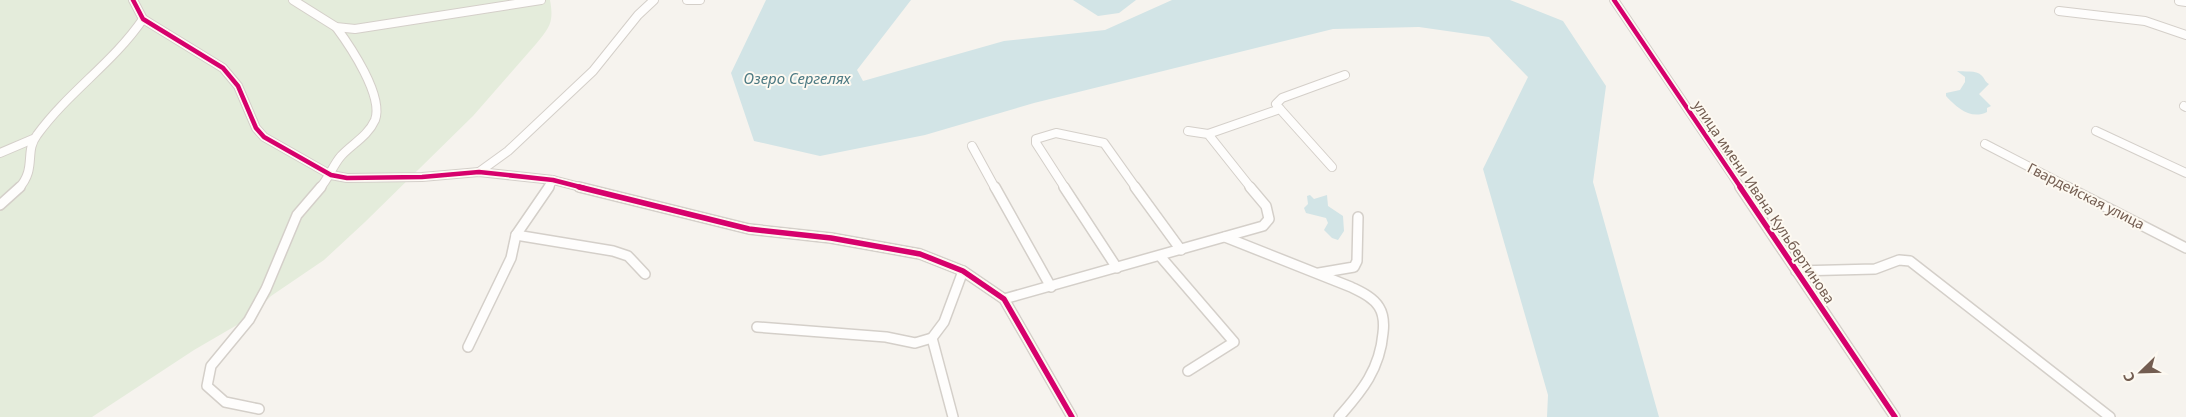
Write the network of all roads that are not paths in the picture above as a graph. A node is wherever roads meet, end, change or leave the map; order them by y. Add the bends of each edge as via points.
1 (133, 0) edge
2 (293, 0) edge
3 (541, 0) edge
4 (654, 0) edge
5 (687, 0) edge
6 (700, 0) edge
7 (1614, 0) edge
8 (2059, 11) dead end
9 (143, 19) junction
10 (336, 27) junction
11 (2186, 35) edge
12 (1345, 75) dead end
13 (1280, 109) junction
14 (1188, 131) dead end
15 (2096, 131) dead end
16 (1208, 134) junction
17 (33, 139) junction
18 (1985, 144) dead end
19 (972, 146) dead end
20 (0, 153) edge
21 (1332, 167) dead end
22 (479, 172) junction
23 (2186, 173) edge
24 (331, 175) junction
25 (553, 180) junction
26 (0, 205) edge
27 (1358, 218) dead end
28 (516, 235) junction
29 (1225, 237) junction
30 (2186, 248) edge
31 (1181, 250) junction
32 (1160, 256) junction
33 (1117, 268) junction
34 (962, 271) junction
35 (1796, 271) junction
36 (645, 274) dead end
37 (1319, 274) junction
38 (1051, 287) junction
39 (1004, 299) junction
40 (757, 327) dead end
41 (932, 338) junction
42 (468, 346) dead end
43 (1188, 371) dead end
44 (259, 409) dead end
45 (953, 417) edge
46 (1072, 417) edge
47 (1339, 417) edge
48 (1894, 417) edge
49 (2110, 417) edge

1 - 9 street
2 - 10 street
3 - 10 street via 355,29
4 - 22 street via 638,15 593,72 508,151
5 - 6 street
7 - 35 street, улица имени Ивана Кульбертинова
8 - 11 street via 2145,21
9 - 17 street via 130,40 52,116
9 - 24 street via 223,68 238,86 256,128 264,137
10 - 24 street via 356,56 377,107 368,131 340,157
12 - 13 street via 1282,98 1276,104
13 - 16 street
13 - 21 street
14 - 16 street
15 - 23 street
16 - 29 street via 1266,206 1269,219 1263,226
17 - 20 street
17 - 26 street via 30,173
18 - 30 street, Гвардейская улица
19 - 38 street
22 - 24 street via 422,177 347,178
22 - 25 street
24 - 44 street via 297,215 253,312 211,366 207,386 225,402
25 - 28 street
25 - 34 street via 749,229 831,238 920,254
27 - 37 street via 1357,261 1354,266
28 - 36 street via 613,251 628,256
28 - 42 street via 512,258
29 - 31 street
29 - 37 street
31 - 32 street
31 - 33 street via 1104,143 1056,133 1036,139
32 - 33 street
32 - 43 street via 1234,342
33 - 38 street
34 - 39 street
34 - 41 street via 944,322
35 - 48 street, улица имени Ивана Кульбертинова
35 - 49 street via 1874,269 1899,260 1910,261
37 - 47 street via 1368,296 1379,308 1384,322 1379,365
38 - 39 street
39 - 46 street
40 - 41 street via 886,337 915,343
41 - 45 street

